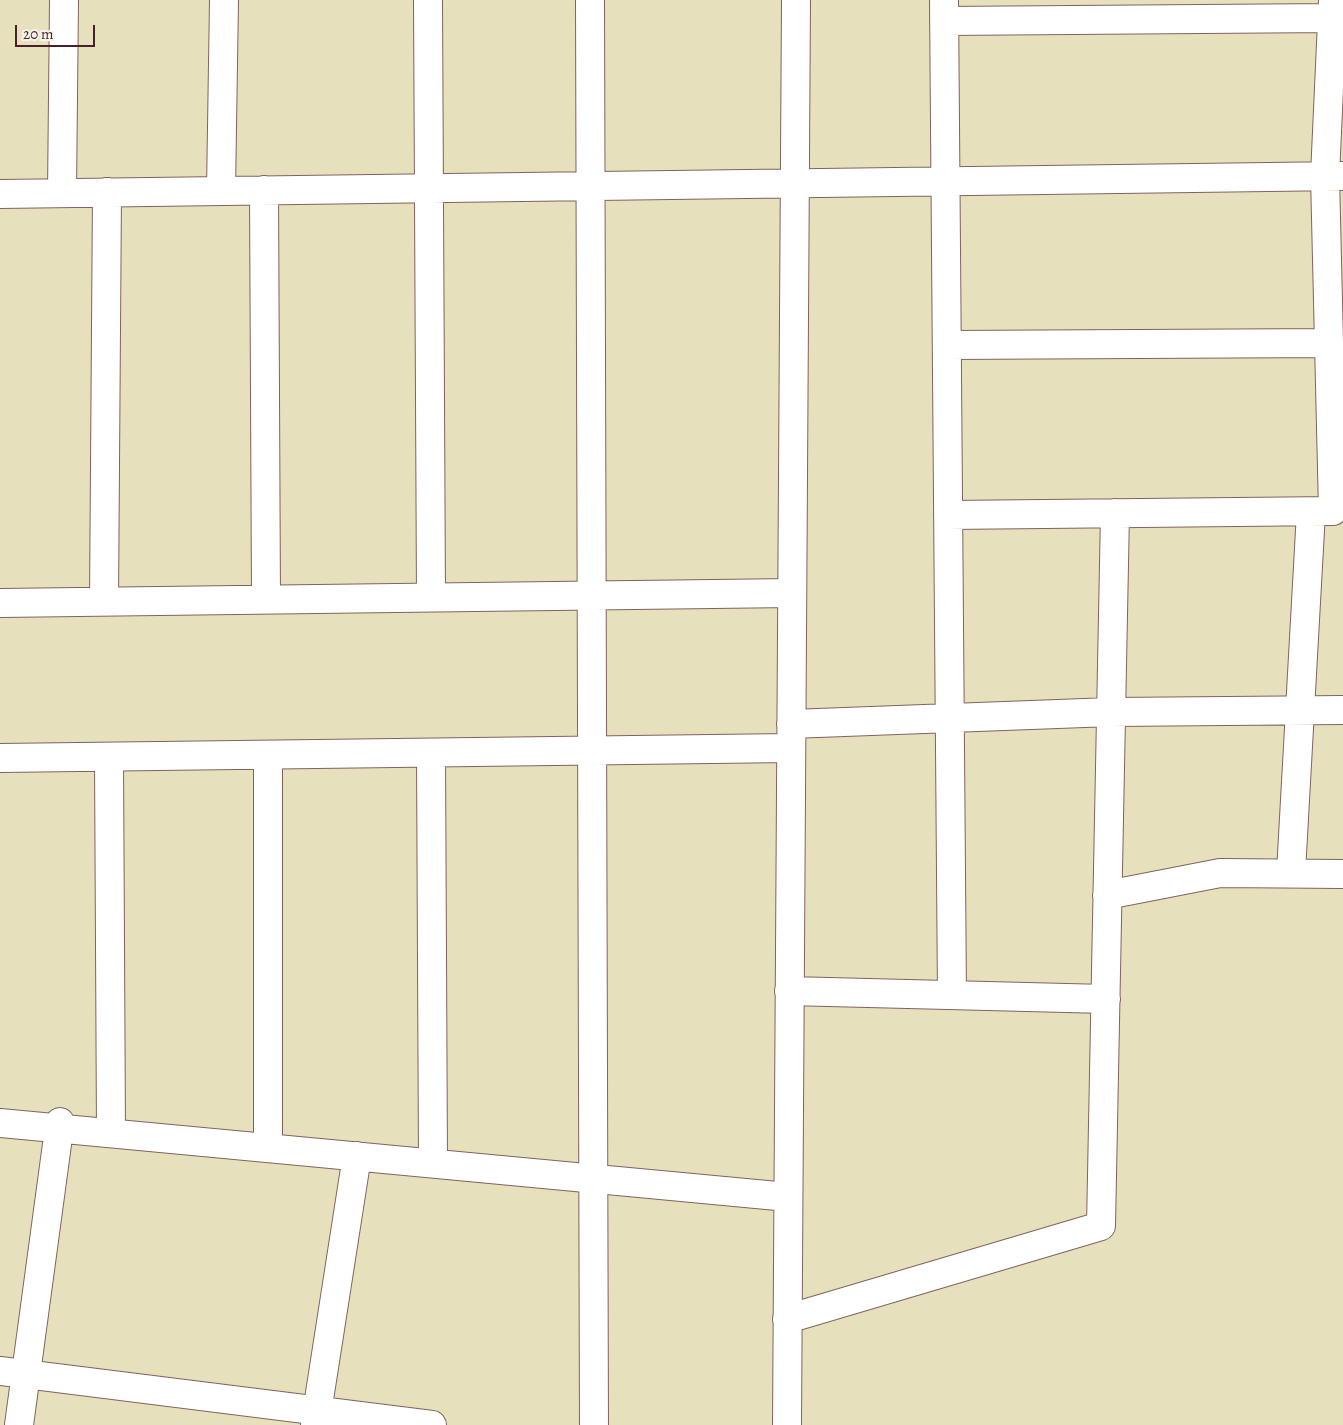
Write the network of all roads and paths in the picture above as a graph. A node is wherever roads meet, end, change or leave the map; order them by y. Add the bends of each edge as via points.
1 (64, 0) edge
2 (224, 0) edge
3 (428, 0) edge
4 (590, 0) edge
5 (796, 0) edge
6 (1160, 9) edge
7 (944, 10) edge
8 (1004, 10) edge
9 (1334, 21) edge
10 (1334, 176) edge
11 (945, 181) junction
12 (794, 183) junction
13 (590, 186) junction
14 (429, 188) junction
15 (264, 190) junction
16 (221, 191) junction
17 (108, 192) junction
18 (62, 193) junction
19 (0, 194) edge
20 (947, 345) junction
21 (1334, 348) edge
22 (1311, 512) junction
23 (1114, 513) junction
24 (948, 515) junction
25 (792, 593) junction
26 (592, 596) junction
27 (431, 598) junction
28 (266, 600) junction
29 (104, 601) junction
30 (0, 603) edge
31 (1343, 710) edge
32 (1300, 711) junction
33 (1111, 712) junction
34 (950, 719) junction
35 (791, 736) junction
36 (592, 751) junction
37 (432, 753) junction
38 (268, 755) junction
39 (109, 757) junction
40 (0, 758) edge
41 (1291, 872) junction
42 (1343, 874) edge
43 (1107, 895) junction
44 (789, 991) junction
45 (952, 995) junction
46 (1106, 999) junction
47 (0, 1123) edge
48 (59, 1126) junction
49 (111, 1134) junction
50 (268, 1148) junction
51 (357, 1156) junction
52 (433, 1163) junction
53 (594, 1178) junction
54 (788, 1197) junction
55 (787, 1319) junction
56 (13, 1372) edge
57 (316, 1418) edge
58 (19, 1425) edge
59 (432, 1425) edge
60 (594, 1425) edge
61 (787, 1425) edge

1 - 18 street
2 - 16 street
3 - 14 street
4 - 13 street
5 - 12 street
6 - 8 street
6 - 9 street
7 - 8 street
7 - 11 street
9 - 10 street
10 - 11 street
10 - 21 street
11 - 12 street
11 - 20 street
12 - 13 street
12 - 25 street
13 - 14 street
13 - 26 street
14 - 15 street
14 - 27 street
15 - 16 street
15 - 28 street
16 - 17 street
17 - 18 street
17 - 29 street
18 - 19 street
20 - 21 street
20 - 24 street
21 - 22 street via 1333,511
22 - 23 street
22 - 32 street
23 - 24 street
23 - 33 street
24 - 34 street
25 - 26 street
25 - 35 street
26 - 27 street
26 - 36 street
27 - 28 street
28 - 29 street
29 - 30 street
31 - 32 street
32 - 33 street
32 - 41 street
33 - 34 street
33 - 43 street
34 - 35 street
34 - 45 street
35 - 36 street
35 - 44 street
36 - 37 street
36 - 53 street
37 - 38 street
37 - 52 street
38 - 39 street
38 - 50 street
39 - 40 street
39 - 49 street
41 - 42 street
41 - 43 street via 1220,873
43 - 46 street
44 - 45 street
44 - 54 street
45 - 46 street
46 - 55 street via 1101,1226
47 - 48 street
48 - 49 street
48 - 56 street
49 - 50 street
50 - 51 street
51 - 52 street
51 - 57 street
52 - 53 street
53 - 54 street
53 - 60 street
54 - 55 street
55 - 61 street
56 - 57 street
56 - 58 street
57 - 59 street

